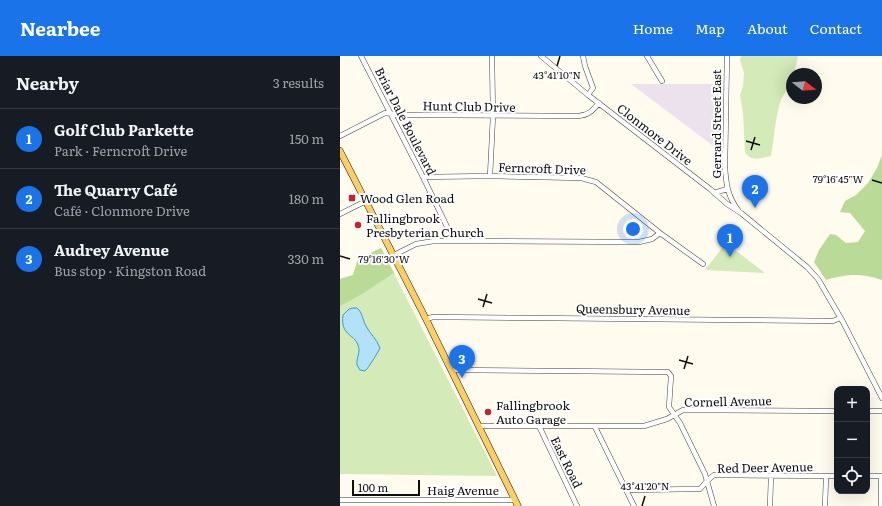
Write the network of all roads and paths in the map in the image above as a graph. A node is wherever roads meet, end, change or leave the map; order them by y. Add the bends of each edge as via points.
1 (361, 56) edge
2 (492, 56) edge
3 (541, 56) edge
4 (583, 56) edge
5 (647, 56) edge
6 (727, 56) edge
7 (662, 81) dead end
8 (588, 95) junction
9 (599, 103) junction
10 (390, 114) junction
11 (492, 116) junction
12 (340, 136) edge
13 (340, 150) edge
14 (490, 176) junction
15 (424, 177) junction
16 (727, 189) junction
17 (714, 193) junction
18 (366, 200) junction
19 (741, 213) junction
20 (340, 214) edge
21 (660, 233) junction
22 (450, 240) junction
23 (394, 255) junction
24 (703, 264) dead end
25 (840, 318) junction
26 (426, 319) junction
27 (452, 370) junction
28 (882, 398) edge
29 (834, 411) edge
30 (870, 411) edge
31 (882, 411) edge
32 (675, 416) junction
33 (479, 426) junction
34 (539, 426) junction
35 (595, 427) junction
36 (771, 476) junction
37 (834, 476) edge
38 (870, 476) edge
39 (882, 476) edge
40 (826, 477) junction
41 (707, 481) junction
42 (626, 490) junction
43 (340, 500) edge
44 (515, 500) junction
45 (518, 506) edge
46 (577, 506) edge
47 (634, 506) edge
48 (714, 506) edge
49 (770, 506) edge
50 (825, 506) edge
51 (881, 506) edge

1 - 10 street, Briar Dale Boulevard
2 - 11 street
3 - 8 street, Clonmore Drive
4 - 8 street via 584,66 593,88
5 - 7 street
6 - 16 street, Gerrard Street East
8 - 9 street, Clonmore Drive
9 - 11 street, Hunt Club Drive via 586,116
9 - 17 street, Clonmore Drive
10 - 11 street, Hunt Club Drive
10 - 12 street, Hunt Club Drive via 385,113
10 - 15 street, Briar Dale Boulevard
11 - 14 street
13 - 18 main road
14 - 15 street, Ferncroft Drive
14 - 21 street, Ferncroft Drive via 584,178 596,182
15 - 22 street, Briar Dale Boulevard via 450,233
16 - 17 street
16 - 19 street, Gerrard Street East
17 - 19 street, Clonmore Drive
18 - 20 street
18 - 23 main road
19 - 25 street, Clonmore Drive via 808,268 818,279
21 - 22 street via 652,239 639,242
21 - 24 street, Ferncroft Drive
22 - 23 street via 416,244
23 - 26 main road
25 - 26 street, Queensbury Avenue via 833,321 433,317
25 - 28 street, Clonmore Drive
26 - 27 main road
27 - 32 street via 666,372 671,376 669,407
27 - 33 main road
29 - 32 street, Cornell Avenue via 683,410
30 - 31 street
32 - 35 street, Cornell Avenue via 644,426
32 - 41 street
33 - 34 street, Cornell Avenue
33 - 44 main road
34 - 35 street, Cornell Avenue
34 - 46 street, East Road
35 - 42 street
36 - 40 street, Red Deer Avenue
36 - 41 street, Red Deer Avenue via 714,475
36 - 49 street
37 - 40 street, Red Deer Avenue
38 - 39 street
39 - 51 street
40 - 50 street
41 - 42 street, Red Deer Avenue via 700,490
41 - 48 street
42 - 47 street
43 - 44 street, Haig Avenue
44 - 45 main road

